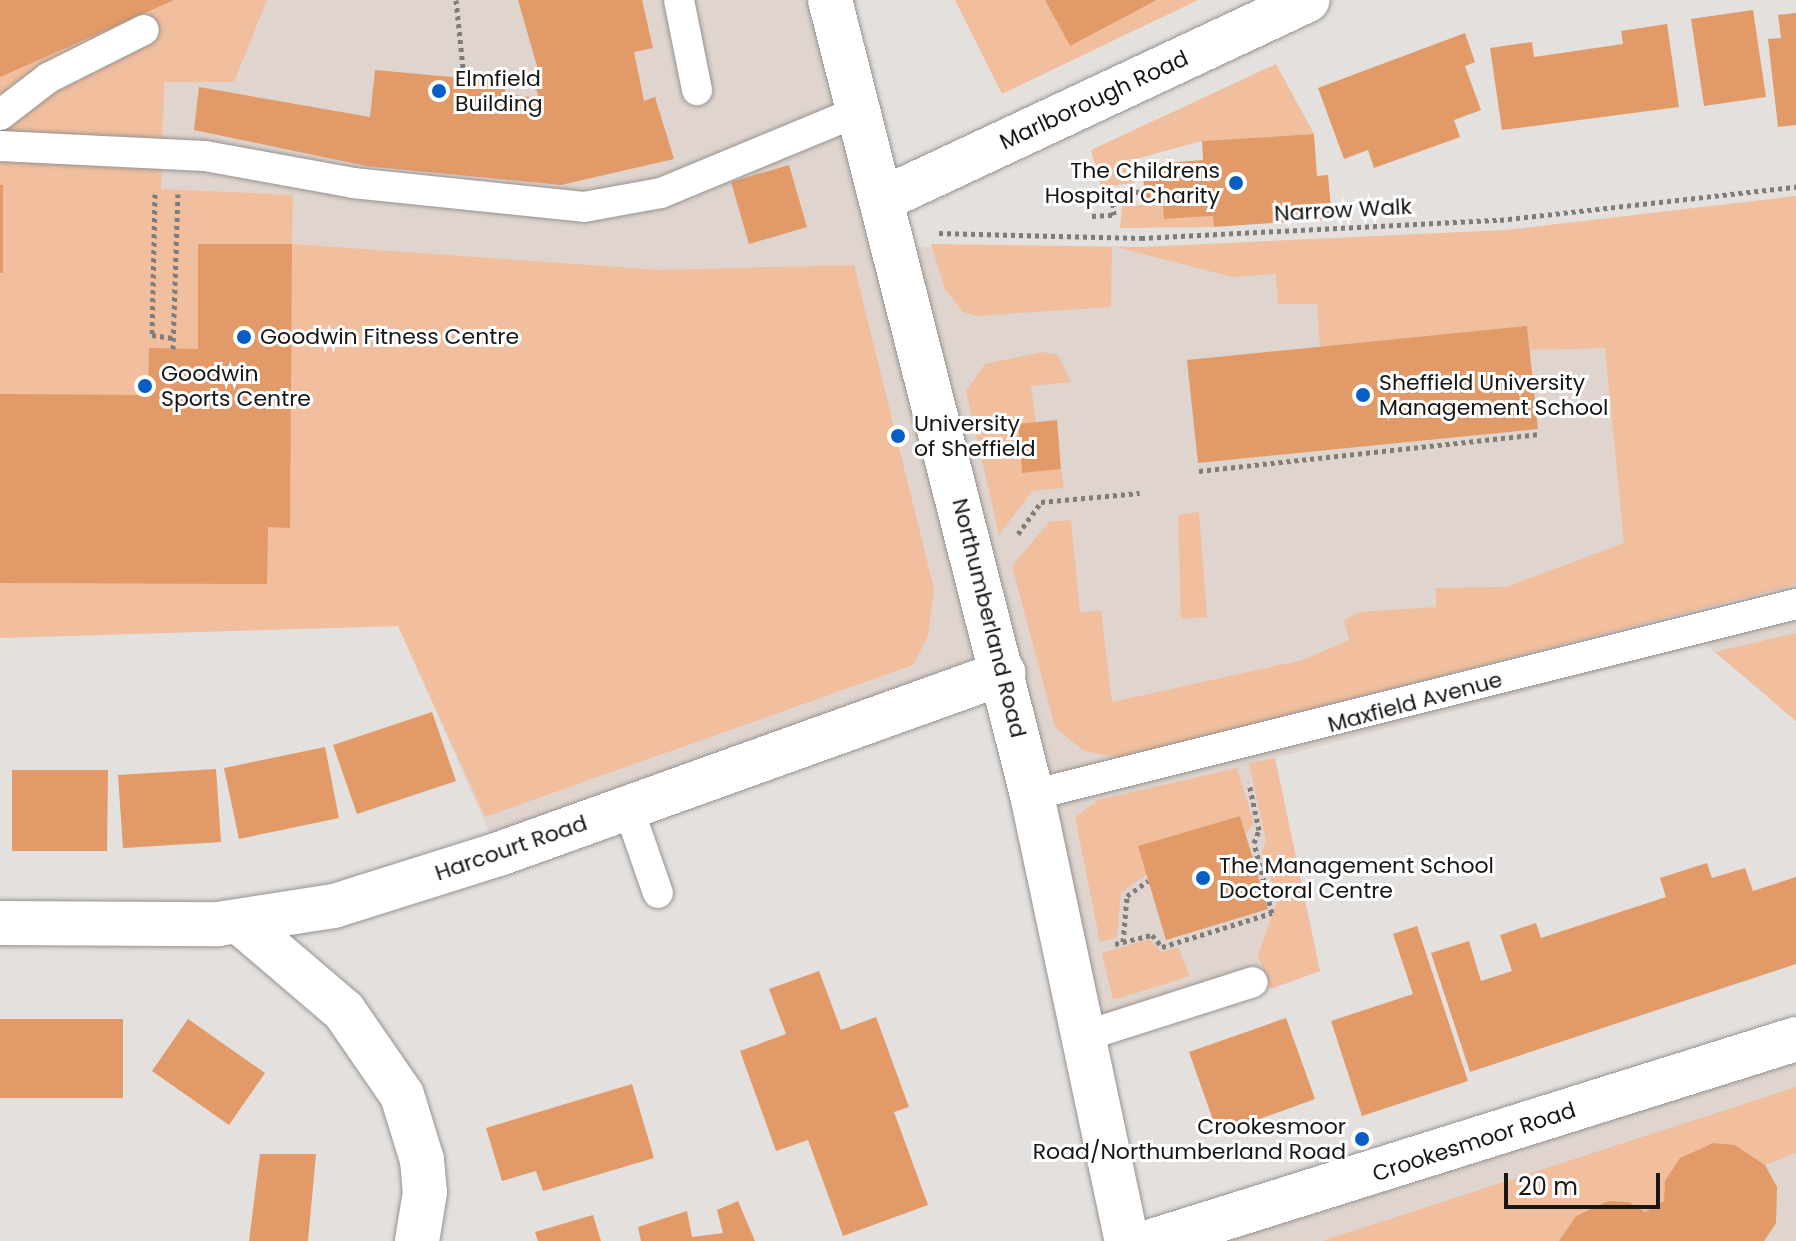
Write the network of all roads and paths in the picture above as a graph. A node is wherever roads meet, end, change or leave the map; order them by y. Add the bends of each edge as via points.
1 (456, 0) edge
2 (679, 0) edge
3 (830, 0) edge
4 (1307, 0) edge
5 (144, 30) dead end
6 (464, 78) dead end
7 (697, 90) dead end
8 (857, 112) junction
9 (0, 115) edge
10 (0, 146) edge
11 (167, 158) junction
12 (1796, 187) edge
13 (1144, 191) dead end
14 (885, 216) junction
15 (1092, 216) dead end
16 (173, 338) junction
17 (173, 349) dead end
18 (1537, 434) dead end
19 (1199, 471) dead end
20 (1140, 493) dead end
21 (981, 586) junction
22 (1796, 604) edge
23 (1003, 673) junction
24 (1252, 792) dead end
25 (1032, 795) junction
26 (628, 807) junction
27 (1148, 881) dead end
28 (658, 893) dead end
29 (0, 923) edge
30 (241, 923) junction
31 (1123, 942) junction
32 (1067, 957) junction
33 (1253, 982) dead end
34 (1085, 1036) junction
35 (1796, 1039) edge
36 (417, 1241) edge
37 (1127, 1241) edge
38 (1152, 1241) edge

1 - 6 path
2 - 7 lane
3 - 8 street, Northumberland Road
4 - 14 street, Marlborough Road
5 - 9 lane via 48,78
8 - 11 lane via 661,193 613,205 541,204 353,183 205,156
8 - 14 street, Northumberland Road
10 - 11 lane
11 - 16 path
11 - 16 path via 152,335
12 - 14 path, Narrow Walk via 1500,220 1141,238
13 - 15 path via 1112,194 1114,215
14 - 21 street, Northumberland Road
16 - 17 path
18 - 19 path
20 - 21 path via 1041,502
21 - 23 street, Northumberland Road
22 - 25 lane, Maxfield Avenue
23 - 25 street, Northumberland Road
23 - 26 street, Harcourt Road
24 - 31 path via 1259,830 1254,843 1272,913 1162,947 1152,935
25 - 32 street, Northumberland Road
26 - 28 lane
26 - 30 street, Harcourt Road via 359,899
27 - 31 path via 1127,896
29 - 30 street, Harcourt Road
30 - 36 street via 344,1011 402,1095 422,1160 425,1192
31 - 32 path
32 - 34 street, Northumberland Road
33 - 34 lane
34 - 37 street, Northumberland Road
35 - 38 street, Crookesmoor Road

